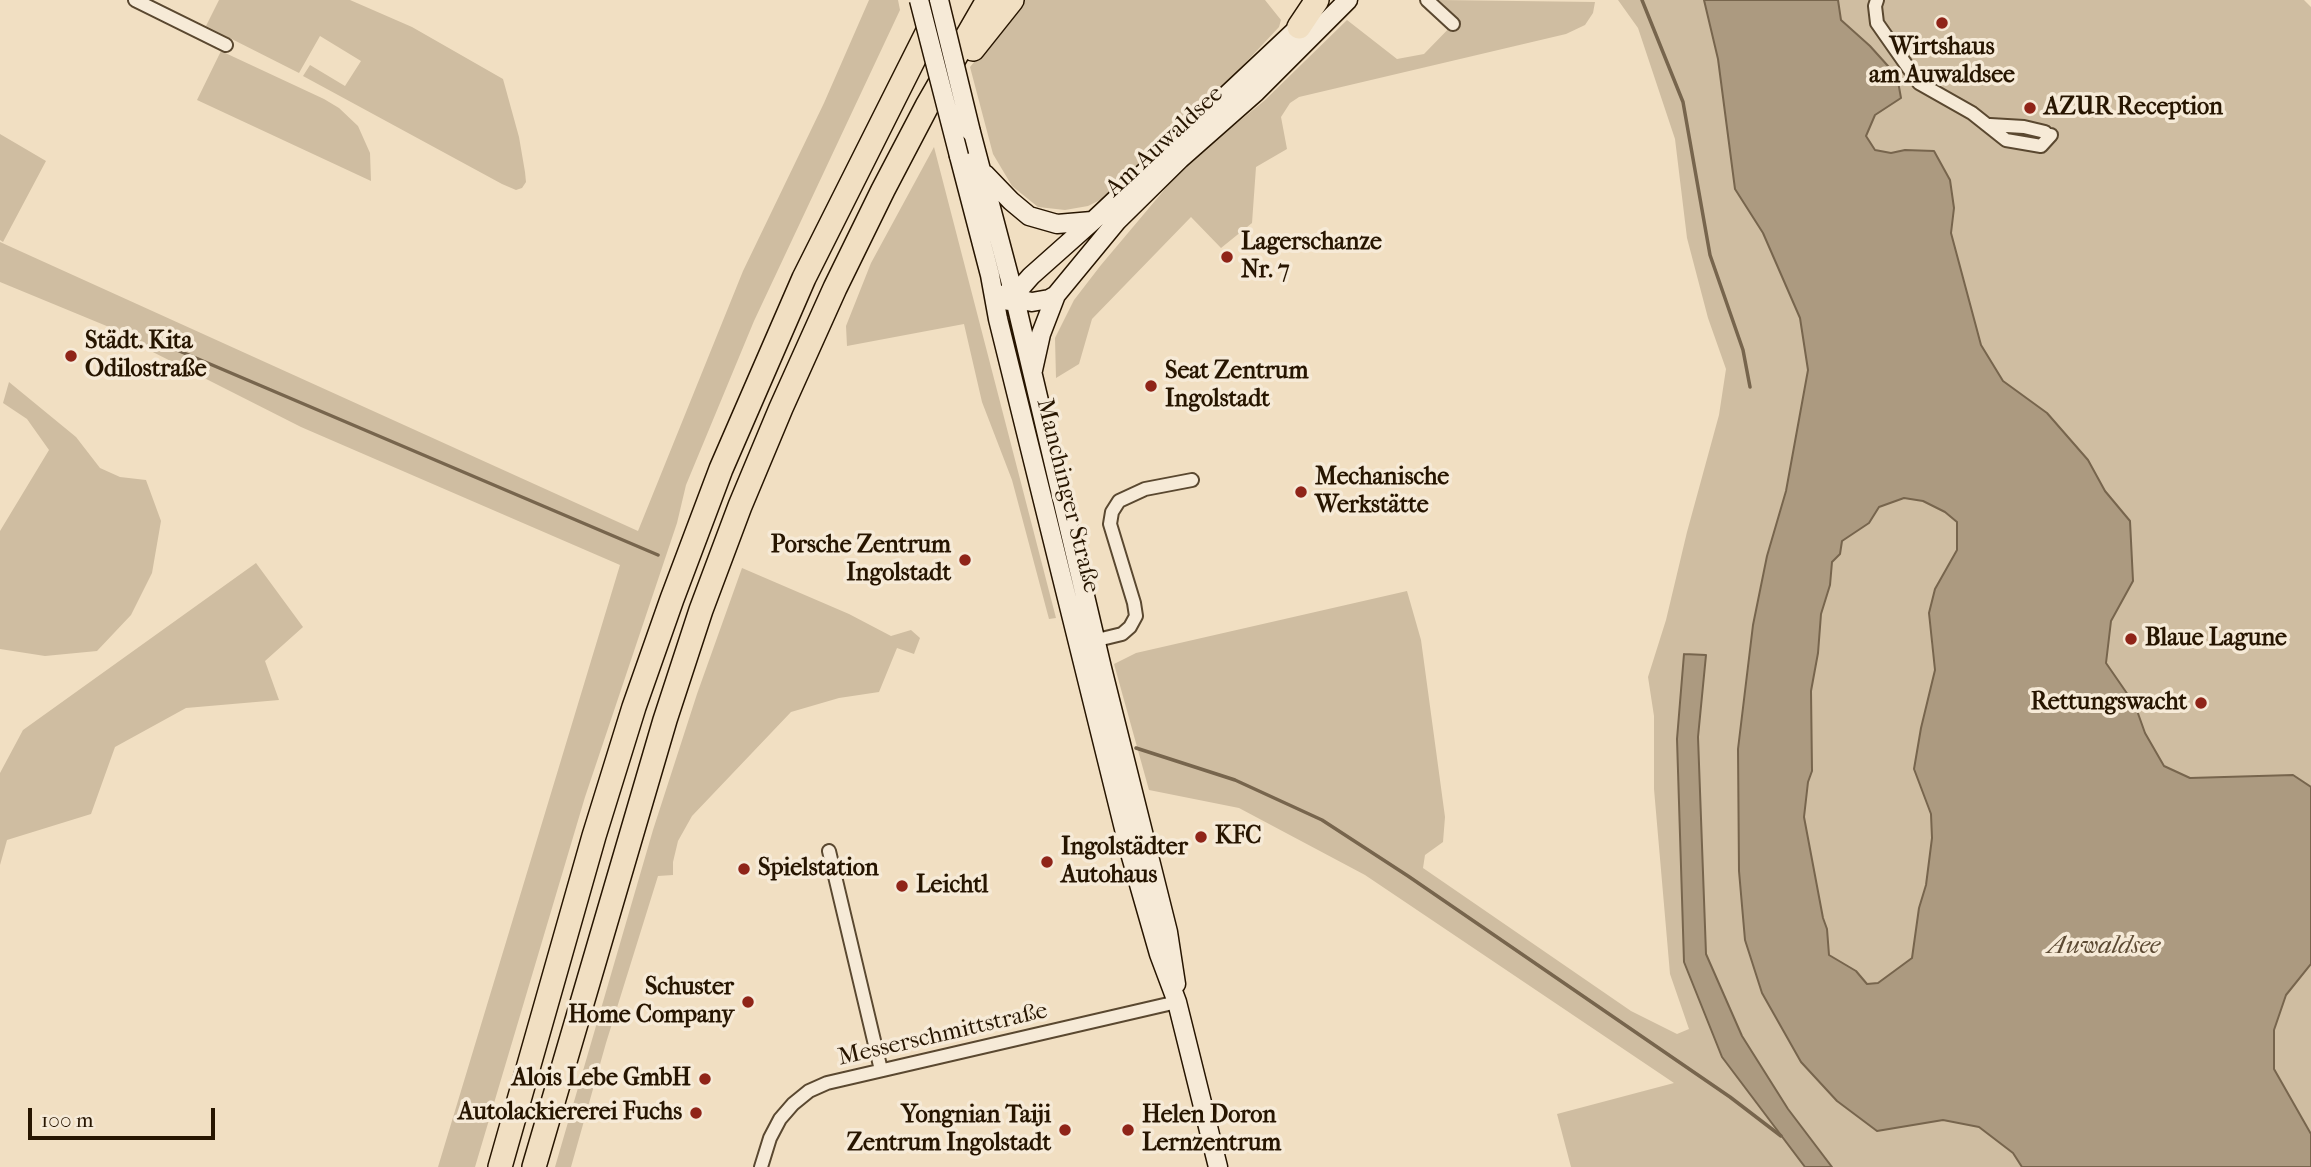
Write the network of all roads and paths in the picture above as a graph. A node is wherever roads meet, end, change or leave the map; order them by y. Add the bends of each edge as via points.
1 (135, 0) edge
2 (919, 0) edge
3 (939, 0) edge
4 (944, 0) edge
5 (988, 0) edge
6 (1012, 0) edge
7 (1317, 0) edge
8 (1348, 0) edge
9 (1427, 0) edge
10 (1877, 0) edge
11 (1453, 24) dead end
12 (1299, 27) joint
13 (226, 45) dead end
14 (927, 106) junction
15 (2048, 133) dead end
16 (983, 171) junction
17 (1094, 220) junction
18 (990, 275) junction
19 (1014, 295) junction
20 (1056, 295) junction
21 (998, 318) junction
22 (1032, 373) junction
23 (1192, 480) dead end
24 (1087, 642) junction
25 (829, 850) dead end
26 (1177, 1002) junction
27 (881, 1070) junction
28 (500, 1167) edge
29 (534, 1167) edge
30 (761, 1167) edge
31 (1218, 1167) edge

1 - 13 street
2 - 18 main road, Manchinger Straße, bridge
3 - 16 main road, Manchinger Straße, bridge
4 - 28 highway via 804,278 721,469 634,707
5 - 14 highway
6 - 14 highway
7 - 12 highway
8 - 20 main road, Am Auwaldsee via 1117,221
9 - 11 street
10 - 15 street via 1877,23 1919,83 1990,125 2006,140 2041,146
12 - 17 main road, Am Auwaldsee
14 - 29 highway via 780,408 701,610
16 - 17 main road via 1030,216 1057,224
16 - 19 main road, Manchinger Straße
17 - 19 main road, Am Auwaldsee
18 - 19 main road
18 - 21 main road, Manchinger Straße
19 - 20 main road via 1038,302
19 - 21 main road, Am Auwaldsee
19 - 22 main road, Manchinger Straße
20 - 22 main road, Am Auwaldsee
21 - 24 main road, Manchinger Straße
22 - 24 main road, Manchinger Straße
23 - 24 street via 1119,501 1110,524 1136,616 1122,634
24 - 26 main road, Manchinger Straße via 1168,932
25 - 27 street
26 - 27 street, Messerschmittstraße
26 - 31 main road, Manchinger Straße
27 - 30 street, Messerschmittstraße via 809,1091 780,1119

